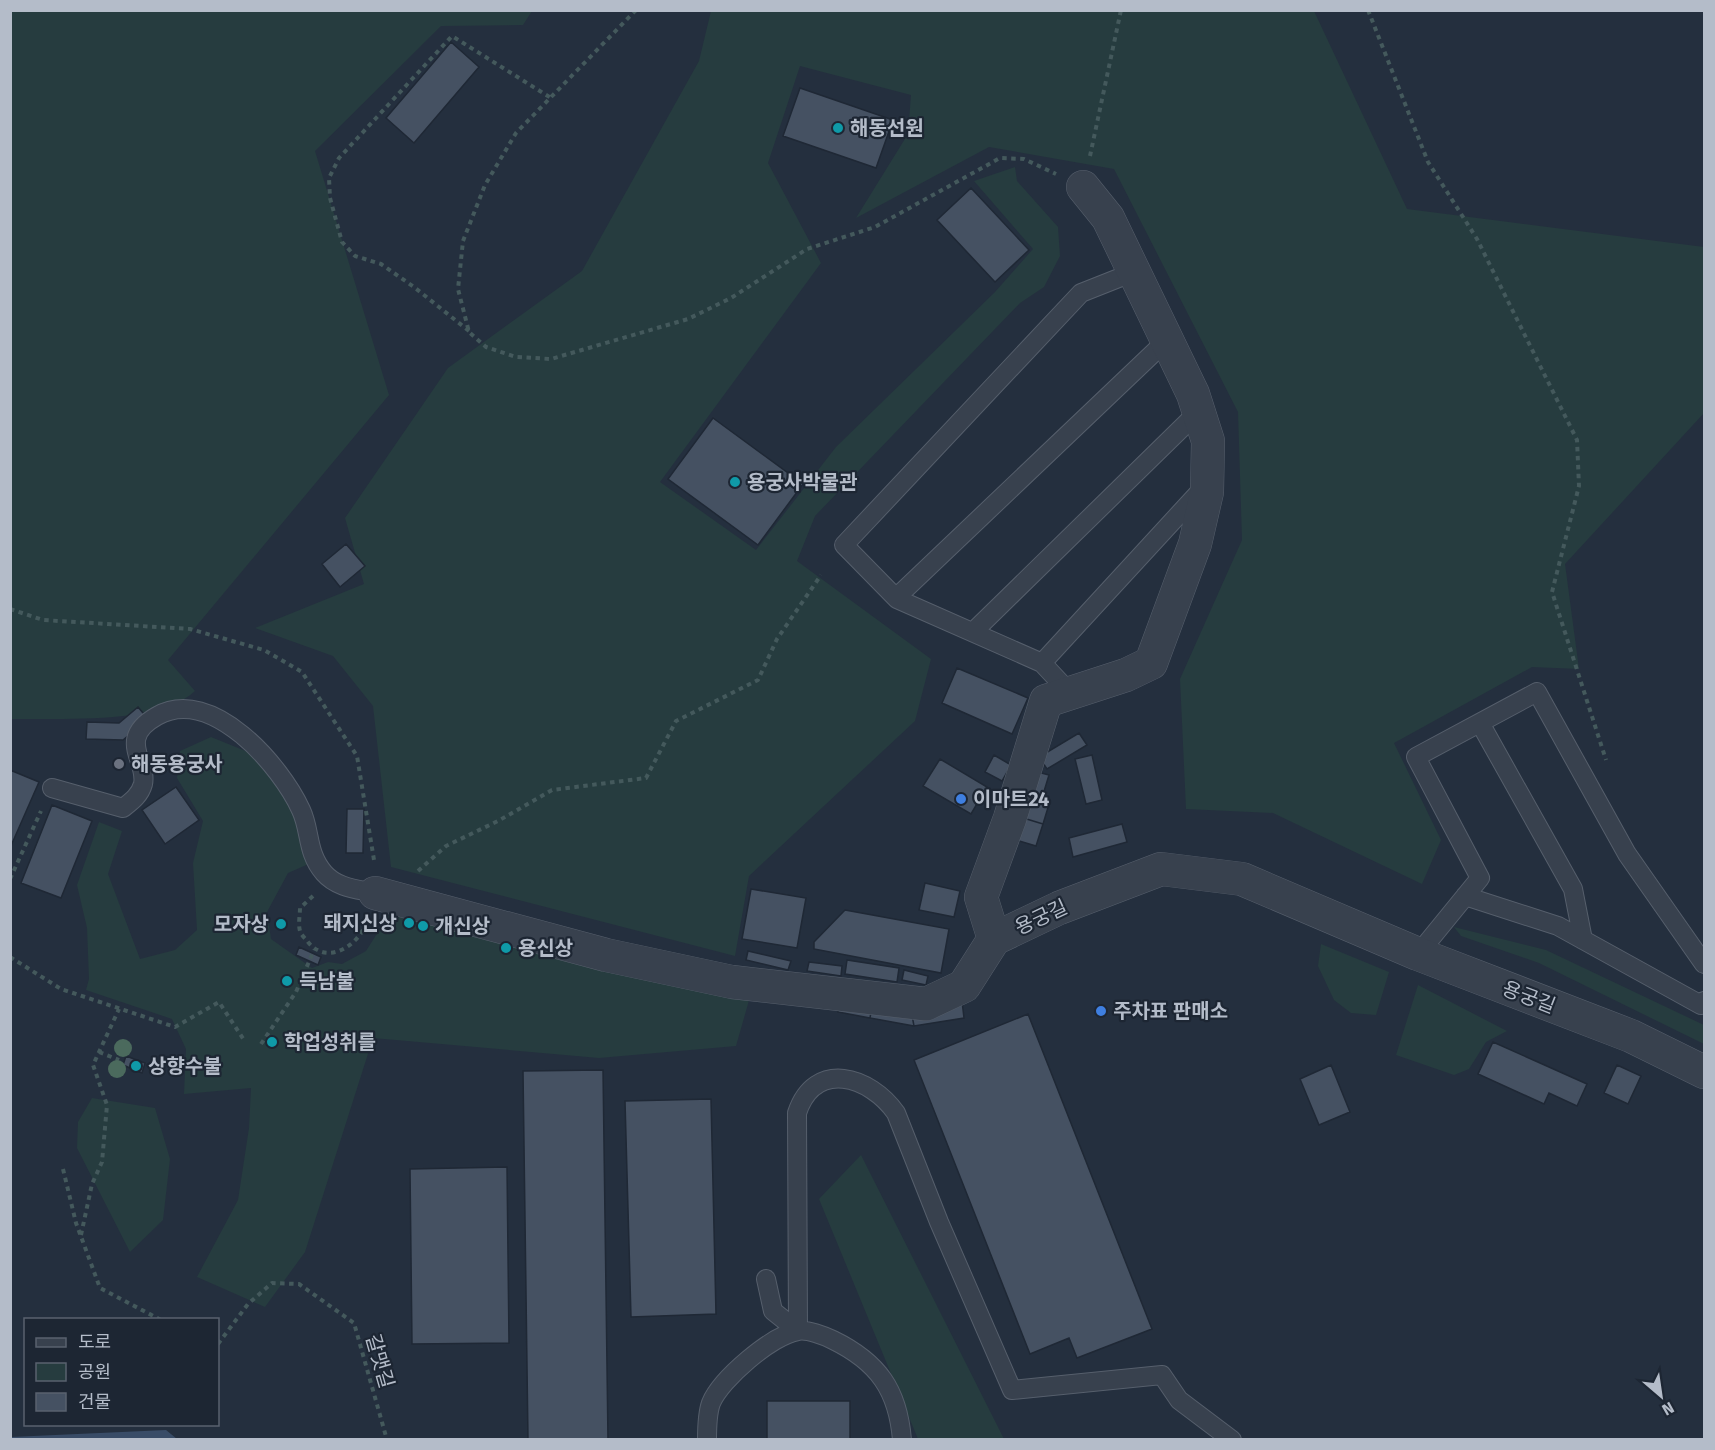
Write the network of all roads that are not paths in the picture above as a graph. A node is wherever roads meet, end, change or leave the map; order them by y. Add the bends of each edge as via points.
1 (1083, 187) road end
2 (1134, 272) junction
3 (1167, 340) junction
4 (1199, 411) junction
5 (1207, 484) junction
6 (900, 594) dead end
7 (973, 632) junction
8 (1042, 663) junction
9 (1070, 693) junction
10 (1480, 723) junction
11 (52, 788) road end
12 (375, 893) joint
13 (1465, 896) junction
14 (994, 939) junction
15 (1583, 940) junction
16 (1418, 954) junction
17 (1704, 964) edge
18 (1704, 1001) edge
19 (1704, 1072) edge
20 (766, 1279) dead end
21 (798, 1330) junction
22 (706, 1440) edge
23 (902, 1440) edge
24 (1232, 1440) edge

1 - 2 street via 1108,218
2 - 3 street
2 - 7 lane via 1082,293 844,545 897,599
3 - 4 street
3 - 6 lane
4 - 5 street via 1208,441
4 - 7 lane
5 - 8 lane
5 - 9 street via 1195,544 1151,663
7 - 8 lane
8 - 9 lane
9 - 14 street via 1046,701 981,897
10 - 13 lane via 1416,757 1480,878
10 - 15 lane via 1573,889
10 - 17 lane via 1537,692 1627,854
11 - 12 lane via 123,808 138,796 144,782 135,750 139,731 158,716 181,710 206,713 231,726 264,754 302,811 306,838 325,875 341,886
12 - 14 street, 용궁길 via 606,955 732,981 926,1004 964,986
13 - 15 lane via 1558,926
13 - 16 lane
14 - 16 street, 용궁길 via 1059,908 1161,869 1242,879
15 - 18 lane via 1701,1005
16 - 19 street, 용궁길 via 1631,1036
20 - 21 lane via 773,1311
21 - 22 lane via 764,1347 719,1389 711,1404
21 - 23 lane via 850,1348 878,1371 898,1410
21 - 24 lane via 797,1113 803,1096 812,1087 831,1078 851,1080 886,1098 896,1113 1012,1390 1162,1376 1179,1400

